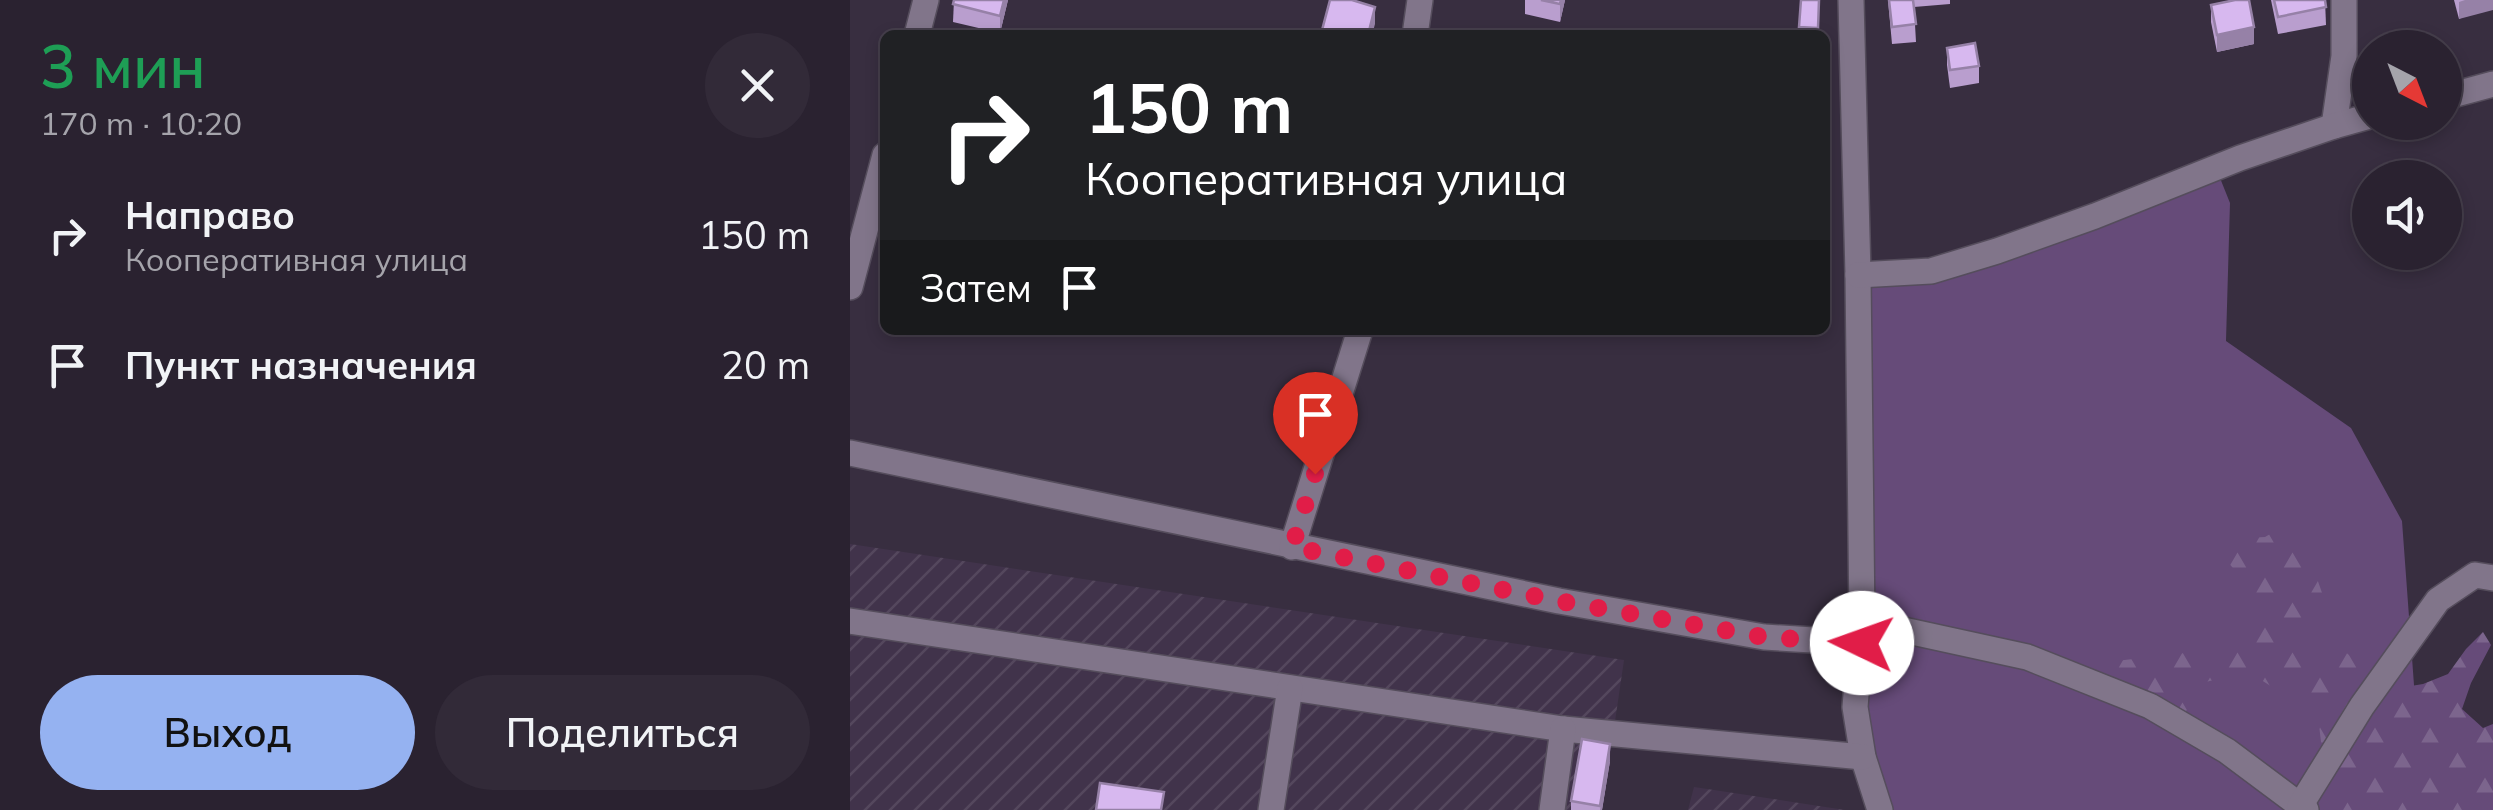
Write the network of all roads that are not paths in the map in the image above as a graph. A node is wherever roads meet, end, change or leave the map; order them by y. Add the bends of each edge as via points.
1 (926, 0) edge
2 (1420, 0) edge
3 (1852, 0) edge
4 (2344, 0) edge
5 (918, 30) edge
6 (1416, 30) edge
7 (2493, 84) edge
8 (2462, 92) edge
9 (2352, 121) edge
10 (2334, 126) junction
11 (880, 175) edge
12 (1858, 275) junction
13 (850, 288) edge
14 (1358, 335) edge
15 (850, 452) edge
16 (1292, 547) junction
17 (2493, 578) edge
18 (850, 621) edge
19 (1862, 632) junction
20 (1290, 688) junction
21 (1563, 729) junction
22 (1863, 758) junction
23 (2303, 808) edge
24 (1270, 810) edge
25 (1552, 810) edge
26 (1880, 810) edge

1 - 5 street
2 - 6 street
3 - 12 street
4 - 10 street
7 - 8 street
9 - 10 street
10 - 12 street via 1997,252 1931,271
11 - 13 street
12 - 19 street
14 - 16 street
15 - 16 street
16 - 19 street via 1764,637
17 - 23 street via 2474,576 2438,600 2362,706
18 - 20 street
19 - 22 street via 1855,707
19 - 23 street via 2027,657 2150,706
20 - 21 street
20 - 24 street
21 - 22 street
21 - 25 street
22 - 26 street

